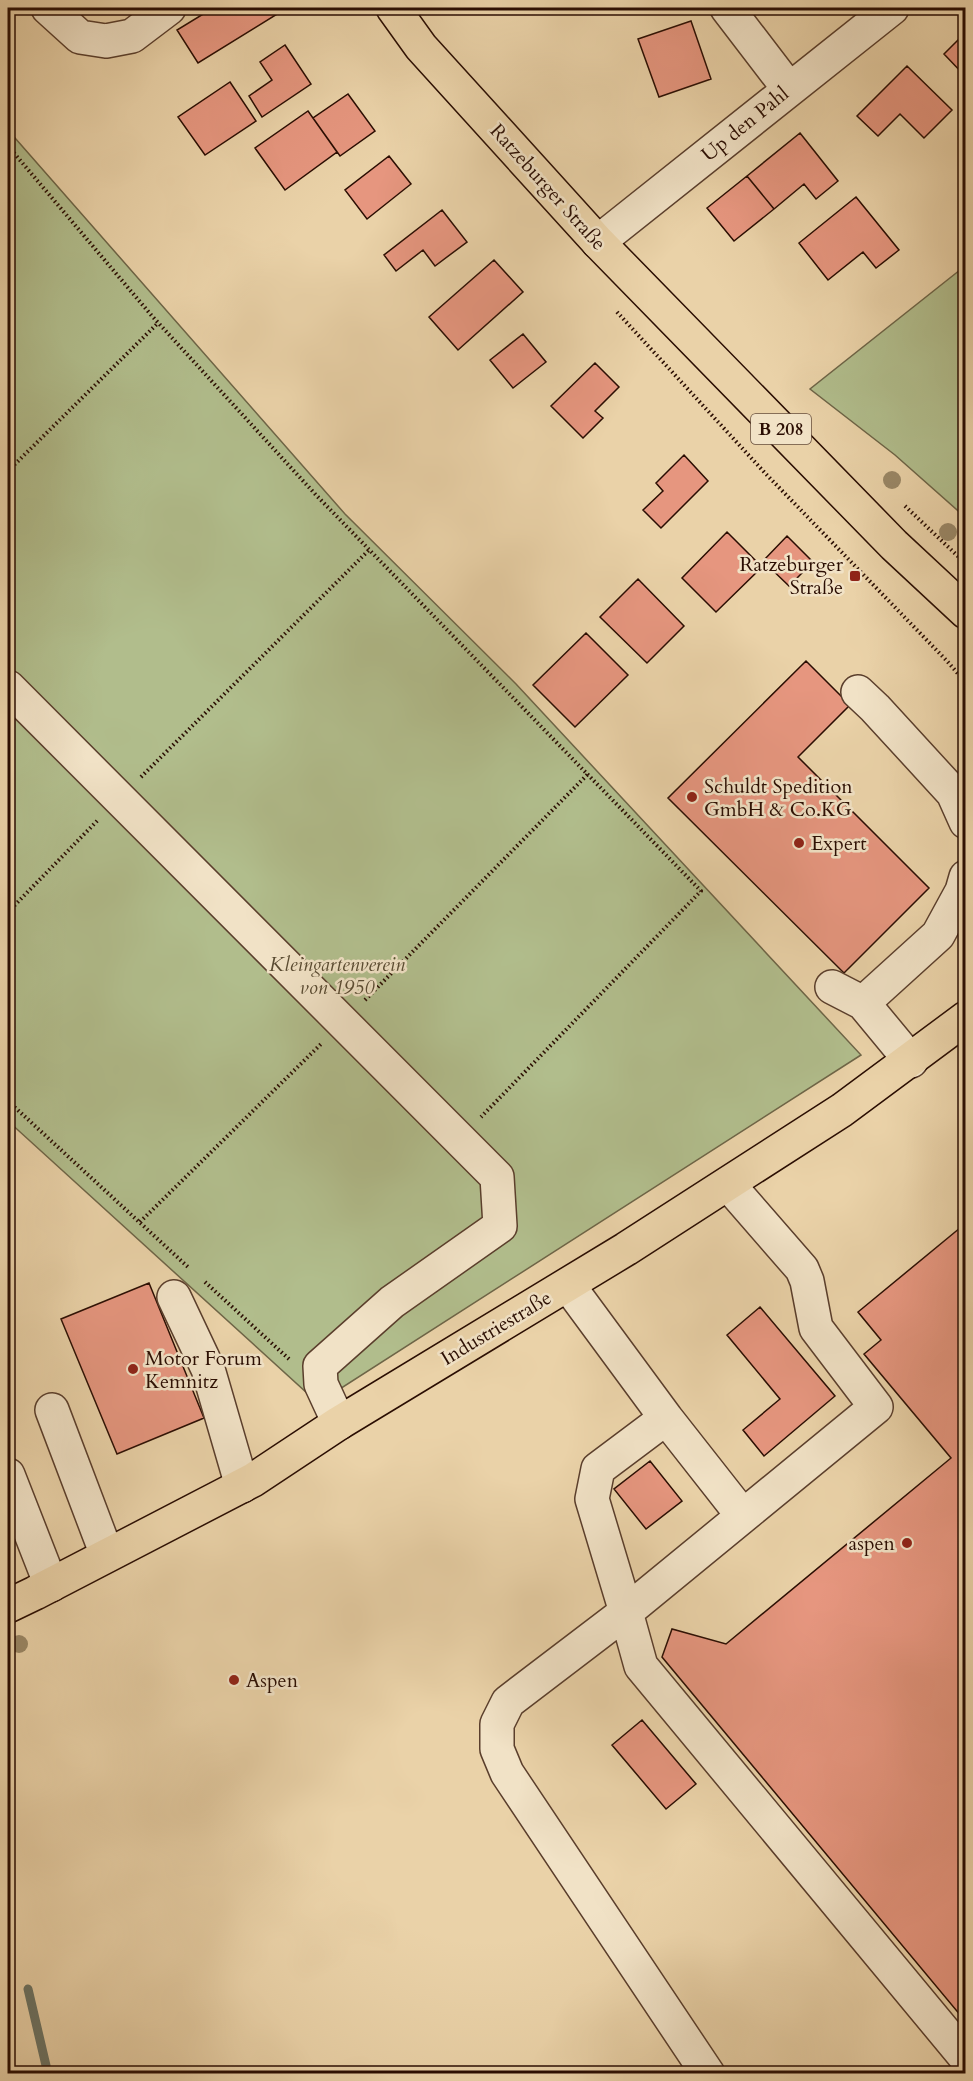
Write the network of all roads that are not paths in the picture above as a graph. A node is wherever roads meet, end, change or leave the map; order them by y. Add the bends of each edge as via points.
1 (48, 8) edge
2 (169, 8) edge
3 (393, 8) edge
4 (727, 8) edge
5 (892, 8) edge
6 (789, 89) junction
7 (598, 242) junction
8 (966, 612) edge
9 (8, 687) edge
10 (858, 692) dead end
11 (966, 822) edge
12 (966, 876) edge
13 (832, 987) dead end
14 (863, 1003) junction
15 (966, 1018) edge
16 (910, 1061) junction
17 (728, 1184) junction
18 (568, 1284) junction
19 (186, 1286) road end
20 (52, 1410) dead end
21 (666, 1418) junction
22 (339, 1423) junction
23 (8, 1475) edge
24 (242, 1486) junction
25 (742, 1516) junction
26 (107, 1556) junction
27 (51, 1585) junction
28 (8, 1606) edge
29 (626, 1612) junction
30 (966, 2058) edge
31 (708, 2073) edge

1 - 2 street via 80,38 106,41 132,36
3 - 7 main road, Ratzeburger Straße / B 208 via 421,47
4 - 6 street
5 - 6 street, Up den Pahl
6 - 7 street, Up den Pahl
7 - 8 main road, Ratzeburger Straße / B 208 via 894,545
9 - 22 street via 497,1177 501,1226 392,1302 320,1366 321,1384
10 - 11 street via 953,793
12 - 14 street via 938,935
13 - 14 street
14 - 16 street
15 - 16 main road, Industriestraße
16 - 17 main road, Industriestraße
17 - 18 main road, Industriestraße
17 - 25 street via 802,1269 816,1328 876,1407
18 - 21 street
18 - 22 main road, Industriestraße
19 - 24 street
20 - 26 street
21 - 25 street
21 - 29 street via 598,1469 592,1499
22 - 24 main road, Industriestraße
23 - 27 street
24 - 26 main road, Industriestraße
25 - 29 street
26 - 27 main road, Industriestraße
27 - 28 main road, Industriestraße
29 - 30 street via 641,1666
29 - 31 street via 508,1702 497,1724 497,1749 507,1773

